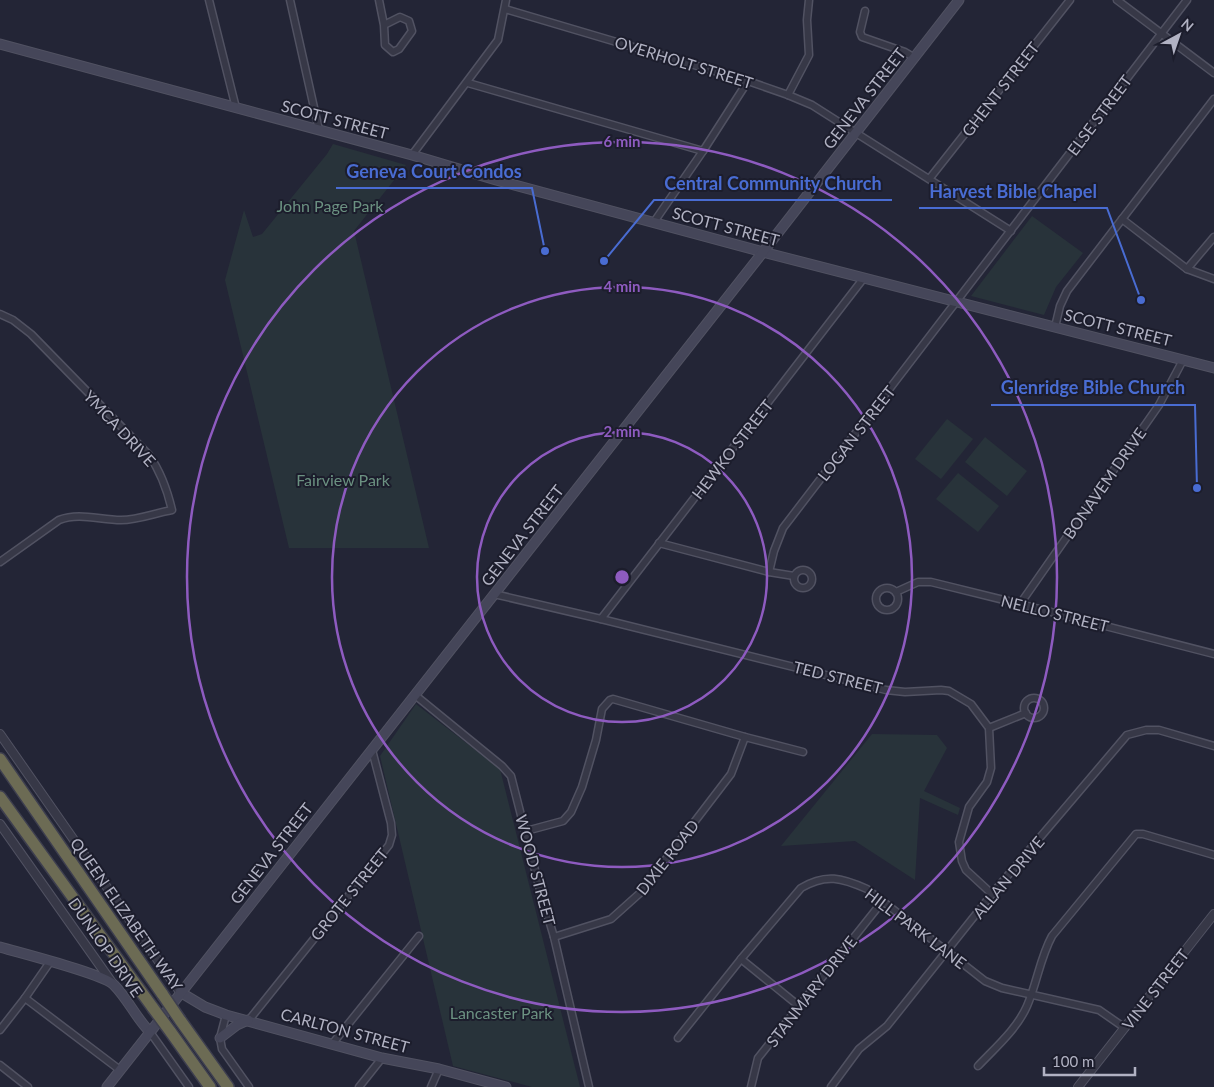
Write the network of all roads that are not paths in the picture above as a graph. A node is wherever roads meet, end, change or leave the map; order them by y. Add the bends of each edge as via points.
1 (209, 0) edge
2 (290, 0) edge
3 (379, 0) edge
4 (506, 0) edge
5 (809, 0) edge
6 (960, 0) edge
7 (1070, 0) edge
8 (1117, 0) edge
9 (1188, 0) edge
10 (505, 9) junction
11 (865, 11) dead end
12 (384, 25) junction
13 (1161, 34) junction
14 (0, 44) edge
15 (914, 58) junction
16 (1214, 73) edge
17 (748, 81) junction
18 (468, 82) junction
19 (788, 95) junction
20 (1214, 99) edge
21 (236, 108) junction
22 (320, 130) junction
23 (856, 132) junction
24 (703, 151) junction
25 (412, 155) junction
26 (930, 178) junction
27 (1122, 219) junction
28 (654, 222) junction
29 (1011, 231) junction
30 (1214, 237) edge
31 (764, 252) junction
32 (1187, 269) junction
33 (864, 279) junction
34 (1214, 279) edge
35 (958, 302) junction
36 (0, 314) edge
37 (1055, 327) junction
38 (1183, 360) junction
39 (1214, 368) edge
40 (659, 543) junction
41 (0, 562) edge
42 (769, 572) junction
43 (794, 576) dead end
44 (896, 592) dead end
45 (494, 594) junction
46 (1020, 604) junction
47 (601, 618) junction
48 (1214, 654) edge
49 (415, 695) junction
50 (1026, 714) dead end
51 (989, 728) junction
52 (0, 734) edge
53 (745, 738) junction
54 (1214, 746) edge
55 (372, 750) junction
56 (803, 752) dead end
57 (0, 759) edge
58 (0, 797) edge
59 (0, 824) edge
60 (526, 831) junction
61 (1214, 855) edge
62 (992, 894) junction
63 (882, 902) junction
64 (1214, 914) edge
65 (419, 936) dead end
66 (554, 936) junction
67 (0, 947) edge
68 (947, 951) junction
69 (741, 959) junction
70 (50, 962) junction
71 (113, 984) junction
72 (180, 992) junction
73 (1030, 995) junction
74 (25, 998) junction
75 (799, 1006) junction
76 (226, 1014) junction
77 (248, 1020) junction
78 (1125, 1028) junction
79 (0, 1030) edge
80 (150, 1032) junction
81 (220, 1038) junction
82 (678, 1038) dead end
83 (333, 1044) junction
84 (382, 1058) junction
85 (0, 1065) edge
86 (978, 1066) dead end
87 (439, 1069) junction
88 (120, 1070) junction
89 (28, 1087) edge
90 (107, 1087) edge
91 (189, 1087) edge
92 (210, 1087) edge
93 (228, 1087) edge
94 (249, 1087) edge
95 (359, 1087) edge
96 (431, 1087) edge
97 (504, 1087) edge
98 (589, 1087) edge
99 (751, 1087) edge
100 (831, 1087) edge
101 (1078, 1087) edge

1 - 21 street
2 - 22 street
3 - 12 street
4 - 10 street
5 - 19 street via 806,20 809,55
6 - 15 main road, GENEVA STREET
7 - 26 street, GHENT STREET
8 - 13 street
9 - 13 street, ELSE STREET
10 - 17 street, OVERHOLT STREET
10 - 18 street via 498,40
11 - 15 street via 860,32 862,37
12 - 12 street via 400,17 409,21 412,31 393,52 384,45
13 - 16 street
13 - 29 street, ELSE STREET
14 - 21 main road, SCOTT STREET
15 - 23 main road, GENEVA STREET
17 - 19 street, OVERHOLT STREET
17 - 24 street
18 - 24 street
18 - 25 street
19 - 23 street, OVERHOLT STREET via 812,105
20 - 27 street
21 - 22 main road, SCOTT STREET
22 - 25 main road, SCOTT STREET
23 - 26 street, OVERHOLT STREET
23 - 31 main road, GENEVA STREET
24 - 28 street
25 - 28 main road, SCOTT STREET
26 - 29 street, OVERHOLT STREET
27 - 32 street
27 - 37 street via 1067,291
28 - 31 main road, SCOTT STREET
29 - 35 street, ELSE STREET
30 - 32 street
31 - 33 main road, SCOTT STREET
31 - 45 main road, GENEVA STREET
32 - 34 street
33 - 35 main road, SCOTT STREET
33 - 40 street, HEWKO STREET
35 - 37 main road, SCOTT STREET
35 - 42 street, LOGAN STREET via 783,528
36 - 41 street, YMCA DRIVE via 31,334 149,455 163,478 172,510 120,520 68,517
37 - 38 main road, SCOTT STREET
38 - 39 main road, SCOTT STREET
38 - 46 street, BONAVEM DRIVE via 1159,405
40 - 42 street
40 - 47 street, HEWKO STREET
42 - 43 street
44 - 46 street, NELLO STREET via 918,582 931,582
45 - 47 street, TED STREET
45 - 49 main road, GENEVA STREET
46 - 48 street, NELLO STREET
47 - 51 street, TED STREET via 886,690 949,691 972,704
49 - 55 main road, GENEVA STREET
49 - 60 street, WOOD STREET via 511,776
50 - 51 street
51 - 62 street via 991,768 988,782 969,807 959,842 966,870
52 - 72 street
53 - 56 street
53 - 60 street via 610,700 602,709 582,787 571,812 563,822
53 - 66 street, DIXIE ROAD via 731,774 640,893 611,919
54 - 62 street, ALLAN DRIVE via 1159,730 1127,735
55 - 72 main road, GENEVA STREET
55 - 77 street, GROTE STREET via 391,823 389,845
57 - 93 highway, QUEEN ELIZABETH WAY, bridge
58 - 92 highway, QUEEN ELIZABETH WAY, bridge
59 - 71 street, DUNLOP DRIVE
60 - 66 street, WOOD STREET
61 - 73 street via 1136,834 1052,936
62 - 68 street, ALLAN DRIVE
63 - 68 street, HILL PARK LANE
63 - 69 street, HILL PARK LANE via 867,889 846,879 822,878 812,882 801,888
63 - 75 street, STANMARY DRIVE
64 - 78 street, VINE STREET
65 - 83 street
66 - 98 street, WOOD STREET
67 - 70 main road
68 - 73 street, HILL PARK LANE via 985,980
68 - 100 street, ALLAN DRIVE via 887,1026 859,1048
69 - 75 street
69 - 82 street, HILL PARK LANE
70 - 71 main road
70 - 74 street
71 - 80 main road, DUNLOP DRIVE
72 - 76 main road, CARLTON STREET via 205,1007
72 - 80 main road, GENEVA STREET
73 - 78 street, HILL PARK LANE via 1099,1010
73 - 86 street via 1021,1016
74 - 79 street
74 - 88 street
75 - 99 street, STANMARY DRIVE via 758,1058
76 - 77 main road, CARLTON STREET
76 - 81 street
77 - 81 main road
77 - 83 main road, CARLTON STREET
78 - 101 street, VINE STREET
80 - 88 main road, GENEVA STREET
80 - 91 street, DUNLOP DRIVE
81 - 94 street via 222,1049
83 - 84 main road, CARLTON STREET
84 - 87 main road, CARLTON STREET
84 - 95 street
85 - 89 street
87 - 96 street
87 - 97 main road, CARLTON STREET
88 - 90 main road, GENEVA STREET

